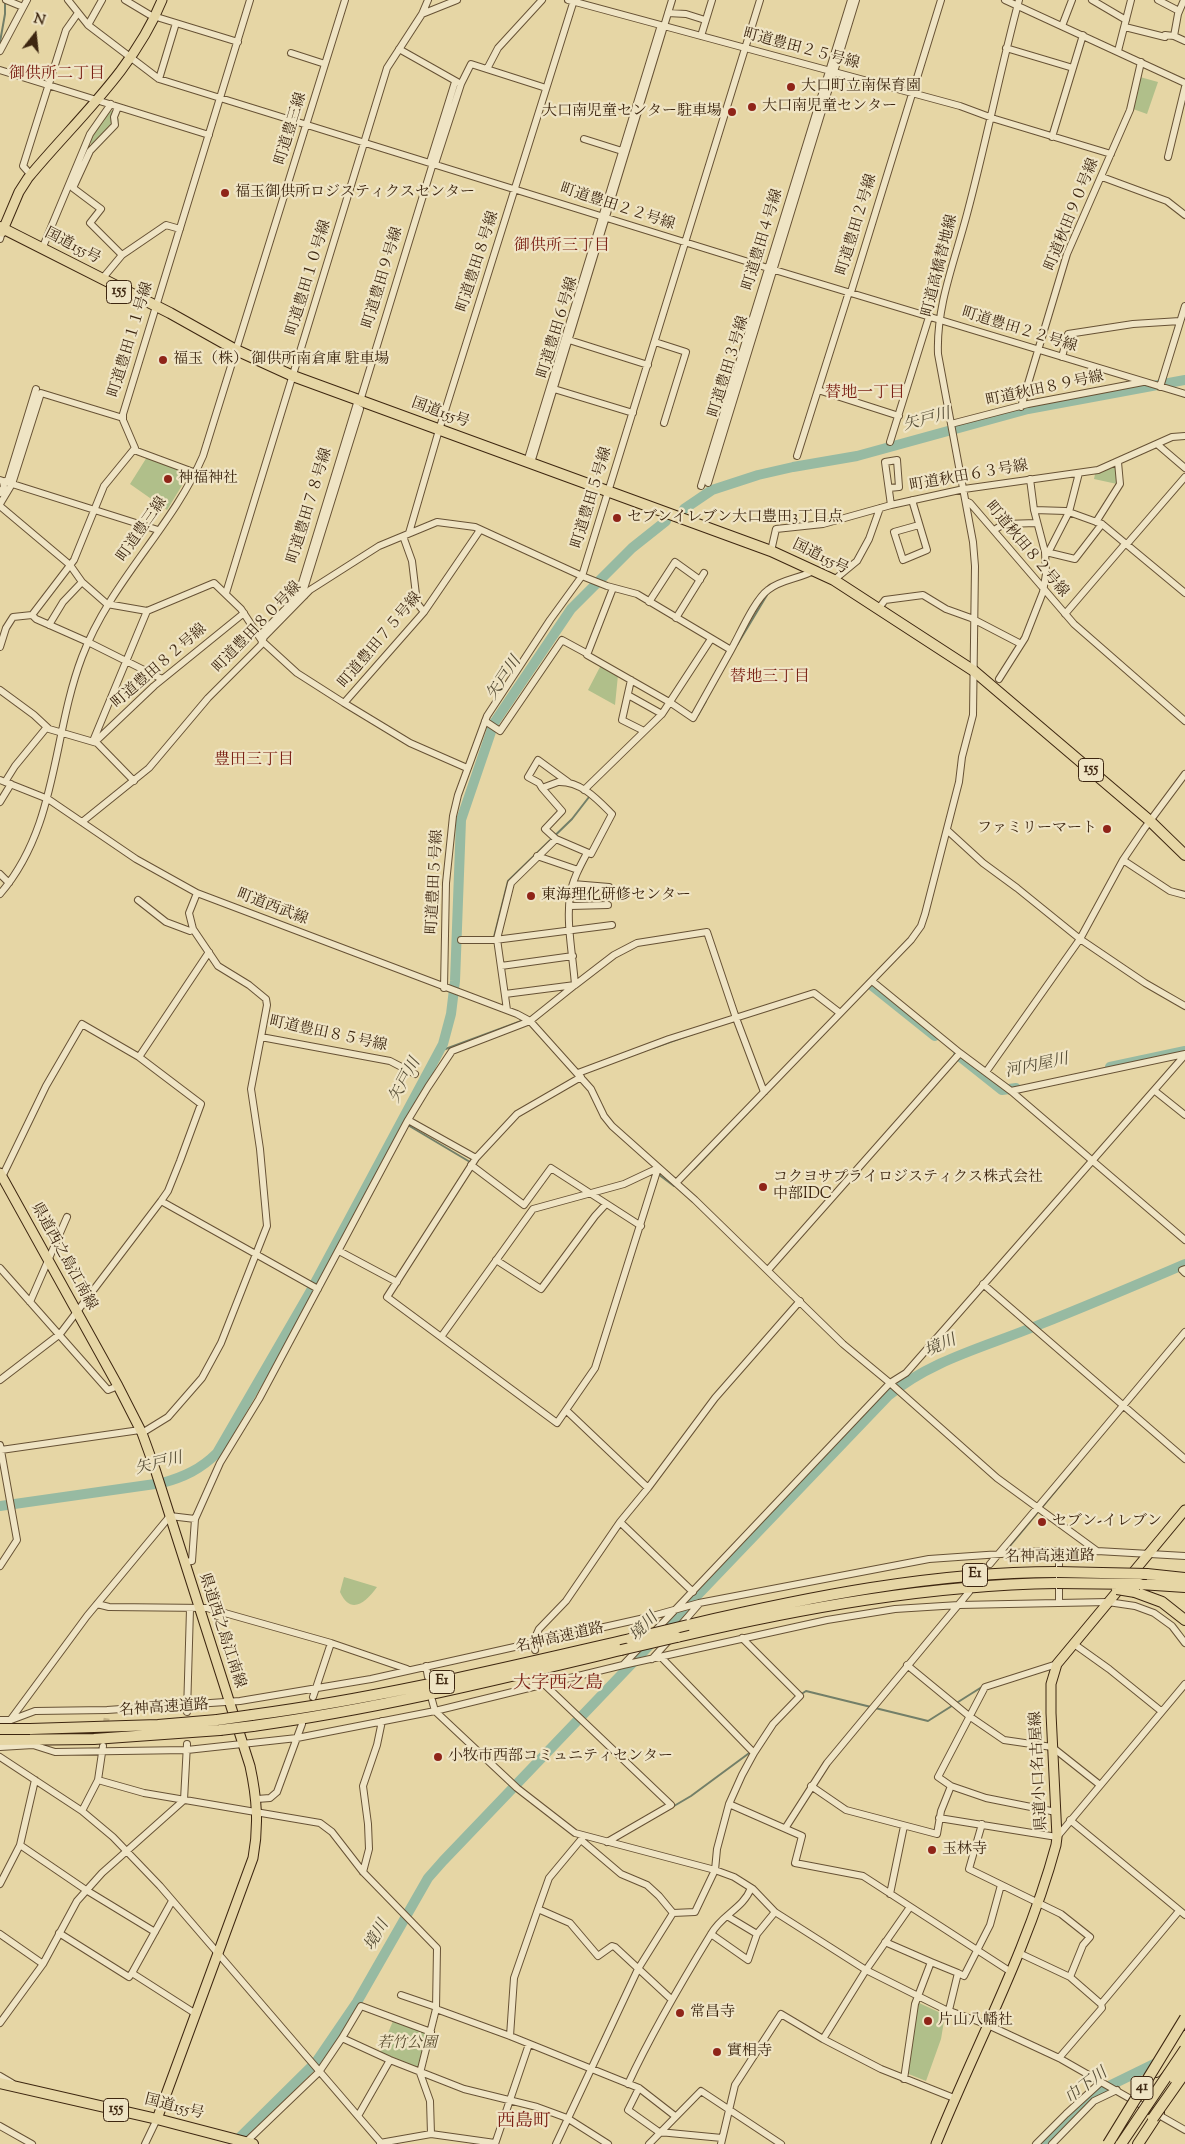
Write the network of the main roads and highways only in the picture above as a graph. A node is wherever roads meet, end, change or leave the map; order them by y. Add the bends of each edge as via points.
1 (162, 0) edge
2 (1, 232) edge
3 (155, 308) junction
4 (1185, 855) edge
5 (1, 1177) edge
6 (1185, 1510) edge
7 (1185, 1578) edge
8 (1185, 1587) edge
9 (1138, 1588) junction
10 (893, 1590) junction
11 (777, 1610) junction
12 (1185, 1620) edge
13 (252, 1720) junction
14 (219, 1725) junction
15 (0, 1729) edge
16 (0, 1740) edge
17 (1185, 2018) edge
18 (1185, 2036) edge
19 (1185, 2049) edge
20 (1185, 2063) edge
21 (1185, 2075) edge
22 (0, 2083) edge
23 (157, 2119) junction
24 (249, 2143) edge
25 (936, 2144) edge
26 (1107, 2144) edge
27 (1121, 2144) edge
28 (1127, 2144) edge
29 (1136, 2144) edge

1 - 2 main road via 131,58 19,192
2 - 3 highway, 国道155号 / 155
2 - 3 highway, 国道155号 / 155 via 42,249
3 - 4 highway, 国道155号 / 155 via 236,350 359,403 771,551 834,580 974,671 1149,820
5 - 23 main road, 県道西之島江南線 via 141,1432 185,1562 195,1609 230,1702 257,1799 253,1858
6 - 25 main road, 県道小口名古屋線 via 1057,1664 1051,1684 1057,1837 1053,1856 1019,1953
7 - 10 highway, 名神高速道路 / E1, bridge via 1057,1572 971,1576
8 - 9 highway
9 - 10 highway, 名神高速道路 / E1, bridge via 1084,1582
9 - 12 highway
10 - 11 highway, 名神高速道路 / E1
11 - 13 highway, 名神高速道路 / E1, bridge via 688,1625 442,1682
11 - 13 highway, 名神高速道路 / E1, bridge via 443,1692 360,1709
13 - 14 highway, 名神高速道路 / E1, bridge
14 - 15 highway, 名神高速道路 / E1, bridge
14 - 16 highway, 名神高速道路 / E1 via 122,1738
17 - 26 highway, bridge
18 - 26 highway, 41 via 1132,2100
19 - 27 highway, bridge
20 - 28 highway, bridge
21 - 29 highway, bridge
21 - 29 highway, 41
22 - 23 highway, 国道155号 / 155
23 - 24 highway, 国道155号 / 155

